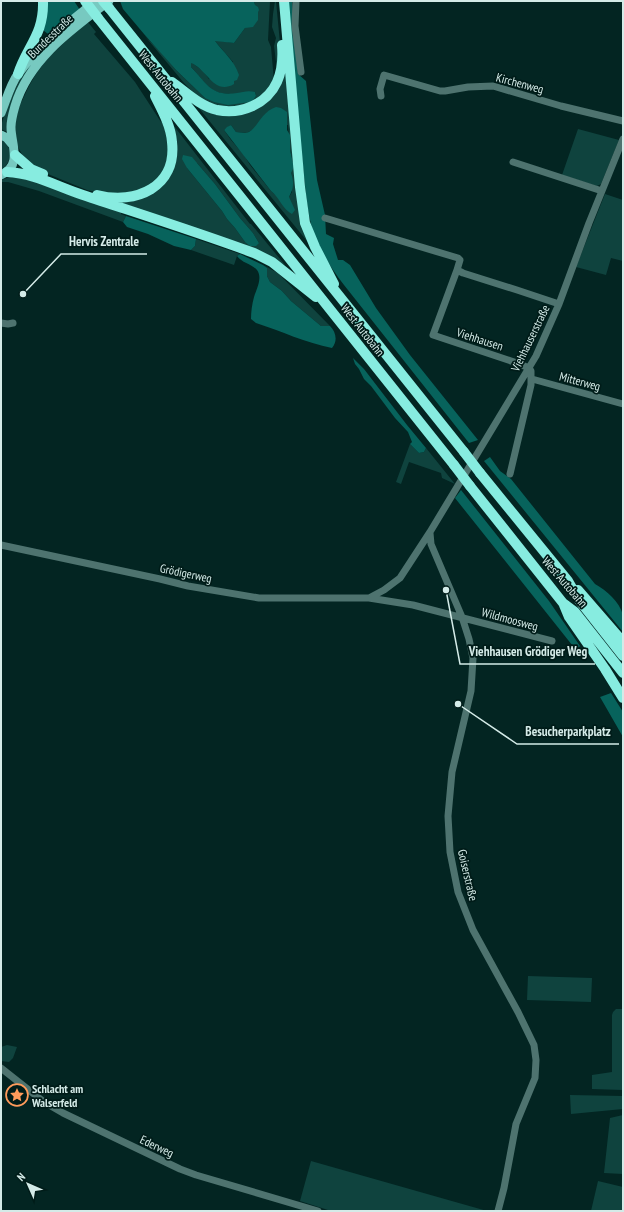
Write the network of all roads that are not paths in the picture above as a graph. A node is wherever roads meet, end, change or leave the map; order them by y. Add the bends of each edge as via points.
1 (43, 1) edge
2 (85, 1) edge
3 (96, 1) edge
4 (278, 1) edge
5 (284, 1) edge
6 (296, 1) edge
7 (107, 3) edge
8 (300, 72) dead end
9 (18, 74) junction
10 (161, 74) junction
11 (150, 83) junction
12 (381, 96) dead end
13 (1, 113) edge
14 (623, 121) edge
15 (1, 134) edge
16 (623, 139) edge
17 (12, 144) junction
18 (15, 155) junction
19 (513, 162) dead end
20 (4, 173) edge
21 (602, 191) junction
22 (326, 218) dead end
23 (457, 270) junction
24 (342, 300) junction
25 (559, 304) junction
26 (330, 308) junction
27 (1, 323) edge
28 (13, 323) dead end
29 (529, 368) junction
30 (532, 379) junction
31 (623, 404) edge
32 (510, 474) dead end
33 (430, 532) junction
34 (1, 545) edge
35 (568, 581) junction
36 (369, 598) junction
37 (563, 603) junction
38 (462, 617) junction
39 (552, 641) dead end
40 (623, 642) edge
41 (623, 656) edge
42 (623, 673) edge
43 (623, 698) edge
44 (1, 1068) edge
45 (318, 1211) edge
46 (498, 1211) edge

1 - 9 highway via 41,25 20,65
2 - 11 highway, West Autobahn, bridge
3 - 9 main road, Bundesstraße via 41,47
4 - 10 highway via 282,64 273,89 253,106 242,110 217,110 198,101
5 - 24 highway via 305,223
6 - 8 street via 295,26
7 - 10 highway, West Autobahn
7 - 17 main road, Bundesstraße via 50,50 34,68 16,103 11,126
9 - 13 main road, Bundesstraße
10 - 24 highway, West Autobahn
11 - 18 highway via 170,129 173,152 167,172 150,190 125,198 99,196 35,171
11 - 26 highway, West Autobahn
12 - 14 street, Kirchenweg via 384,75 445,91 493,86
15 - 17 main road
16 - 21 street, Viehhauserstraße
17 - 18 main road, Bundesstraße
18 - 20 main road via 13,164
19 - 21 street
20 - 26 highway via 18,172 35,177 71,192 254,253 272,262
21 - 25 street, Viehhauserstraße
22 - 23 street via 458,258 460,260
23 - 25 street
23 - 29 street, Viehhausen via 433,336
24 - 35 highway, West Autobahn, bridge
25 - 29 street, Viehhauserstraße
26 - 37 highway, West Autobahn, bridge
27 - 28 street
29 - 30 street
29 - 33 street, Viehhauserstraße
30 - 31 street, Mitterweg
30 - 32 street
33 - 36 street, Grödigerweg via 400,578
33 - 38 street, Goiserstraße via 431,544
34 - 36 street, Grödigerweg via 188,586 259,598
35 - 40 highway
35 - 41 highway, West Autobahn via 579,600
36 - 38 street, Grödigerweg
37 - 42 highway, West Autobahn via 574,612
37 - 43 highway via 569,617
38 - 39 street, Wildmoosweg
38 - 46 street, Goiserstraße via 474,666 471,691 452,772 448,816 450,852 458,892 473,930 522,1018 534,1045 536,1060 534,1078 516,1124
44 - 45 street, Ederweg via 51,1107 180,1169

